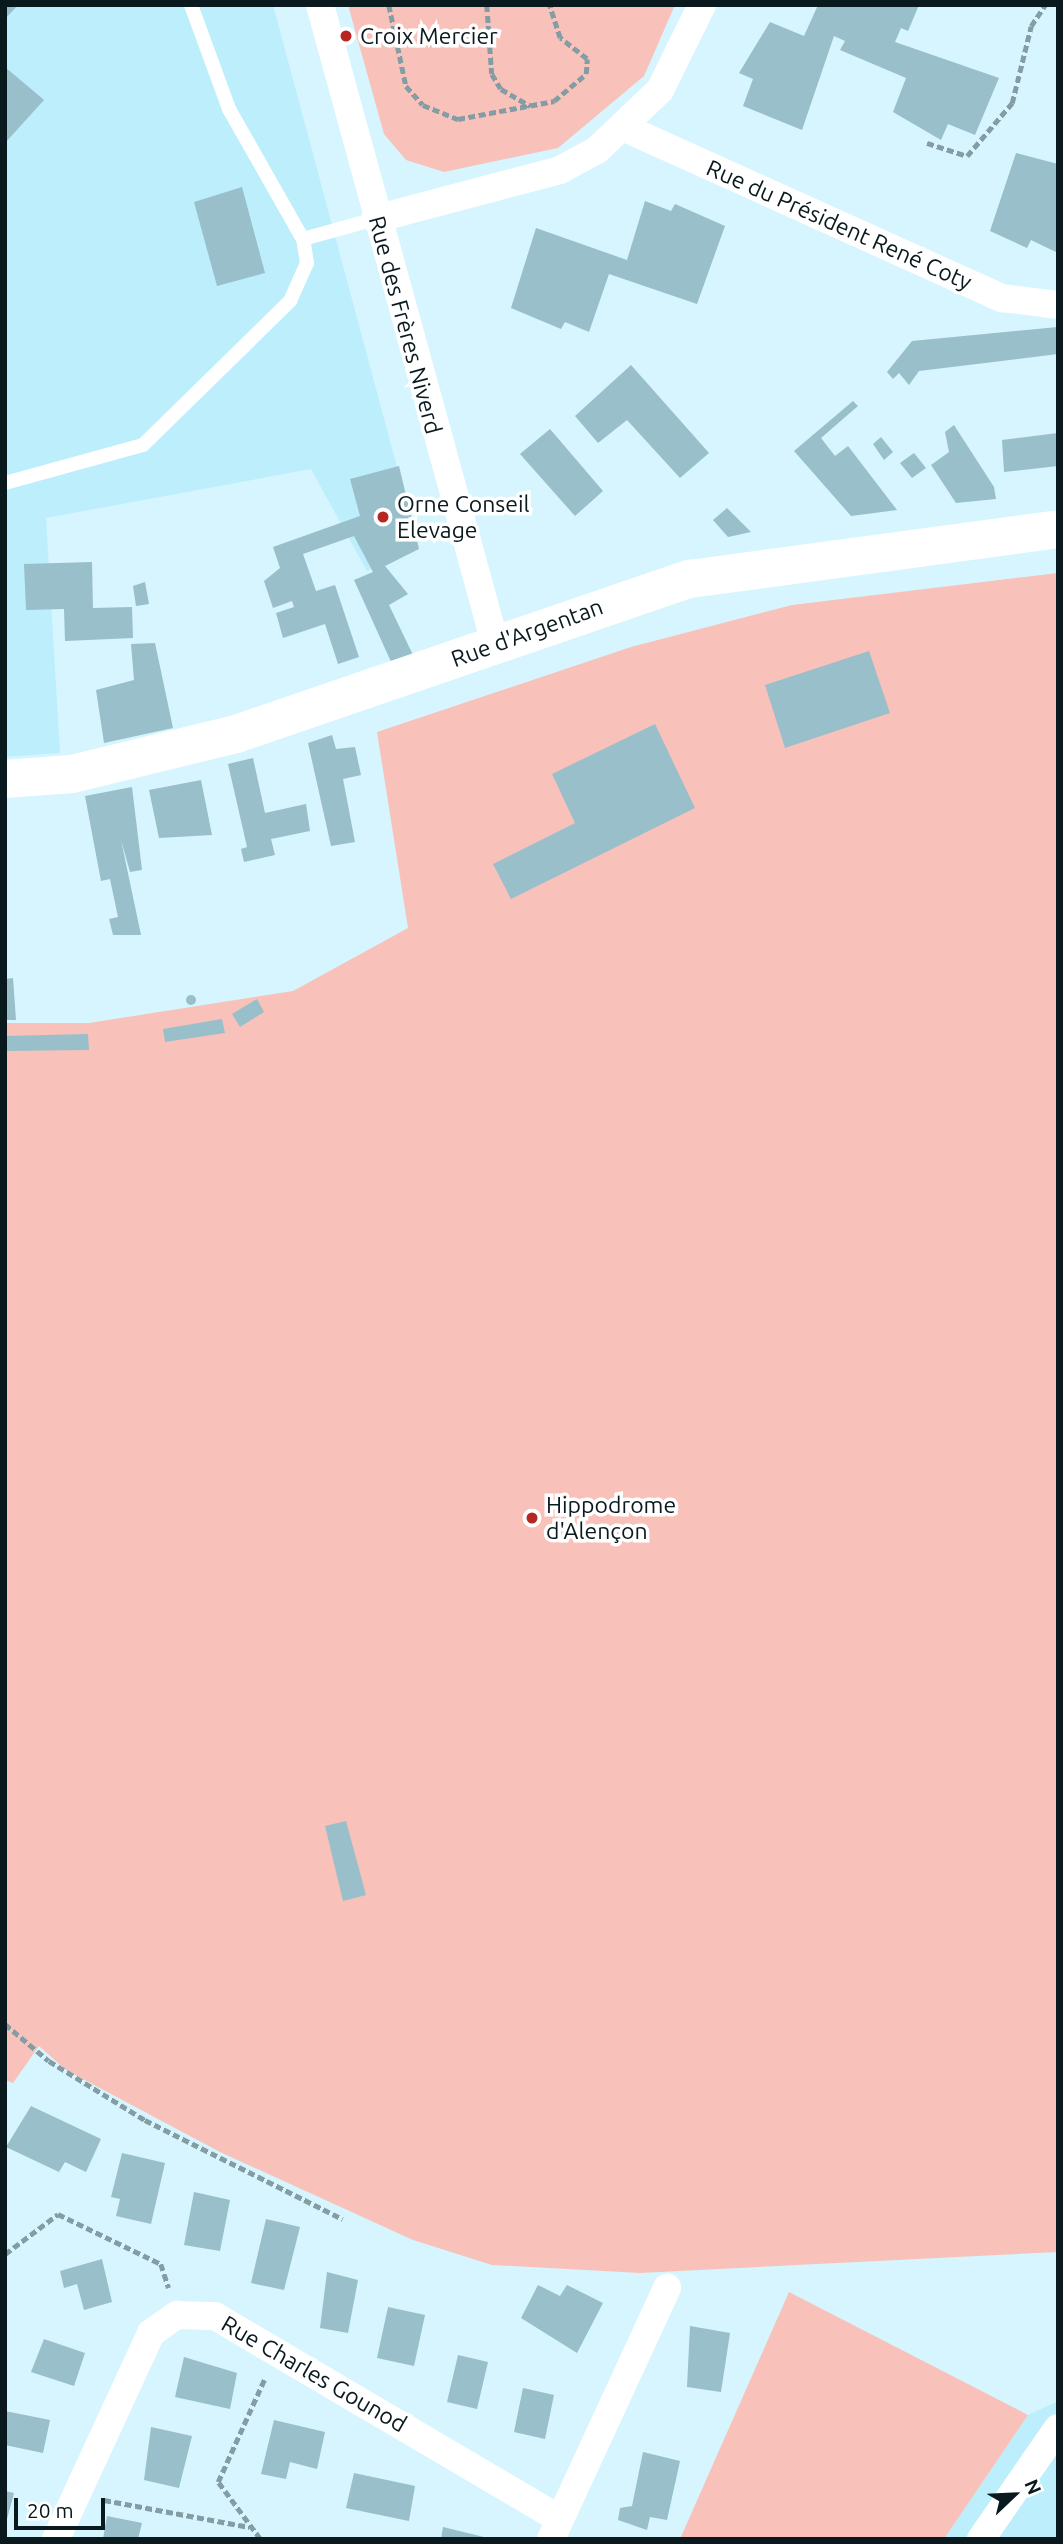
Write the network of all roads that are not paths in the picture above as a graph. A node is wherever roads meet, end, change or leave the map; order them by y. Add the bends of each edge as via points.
1 (191, 5) edge
2 (320, 5) edge
3 (702, 5) edge
4 (625, 128) junction
5 (375, 219) junction
6 (303, 239) junction
7 (1058, 305) edge
8 (5, 483) edge
9 (1058, 529) edge
10 (495, 643) junction
11 (5, 779) edge
12 (667, 2288) dead end
13 (1058, 2428) edge
14 (556, 2529) edge
15 (55, 2539) edge
16 (981, 2539) edge

1 - 6 lane via 229,109
2 - 5 street, Rue des Frères Niverd
3 - 4 street via 660,90
4 - 5 street via 560,170
4 - 7 street, Rue du Président René Coty via 1002,298
5 - 6 lane
5 - 10 street, Rue des Frères Niverd
6 - 8 lane via 307,263 290,301 161,432 124,454
9 - 10 main road, Rue d'Argentan via 690,579
10 - 11 main road, Rue d'Argentan via 236,734 72,775
12 - 14 street
13 - 16 street
14 - 15 street, Rue Charles Gounod via 215,2316 177,2315 152,2333

